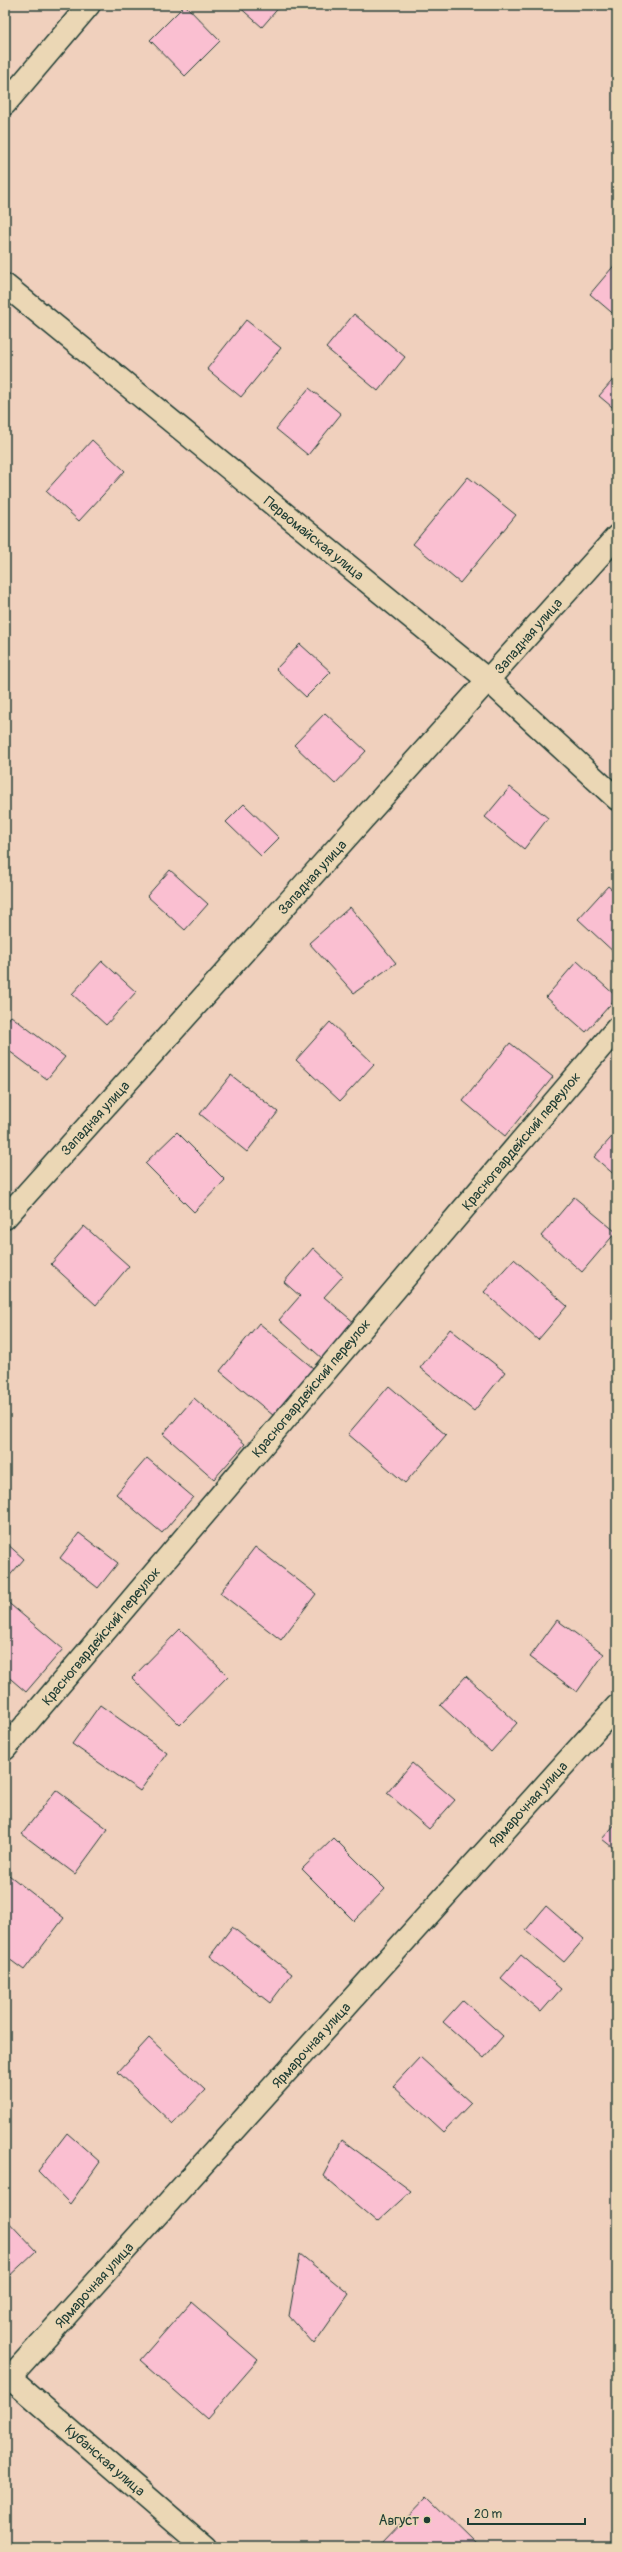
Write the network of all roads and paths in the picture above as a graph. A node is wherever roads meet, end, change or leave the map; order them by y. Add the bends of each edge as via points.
1 (89, 5) edge
2 (5, 104) edge
3 (5, 285) edge
4 (617, 536) edge
5 (489, 681) junction
6 (617, 799) edge
7 (617, 1028) edge
8 (5, 1218) edge
9 (617, 1706) edge
10 (5, 1749) edge
11 (7, 2378) edge
12 (205, 2547) edge

1 - 2 street
3 - 5 street, Первомайская улица
4 - 5 street, Западная улица
5 - 6 street, Первомайская улица
5 - 8 street, Западная улица
7 - 10 street, Красногвардейский переулок
9 - 11 street, Ярмарочная улица
11 - 12 street, Кубанская улица

